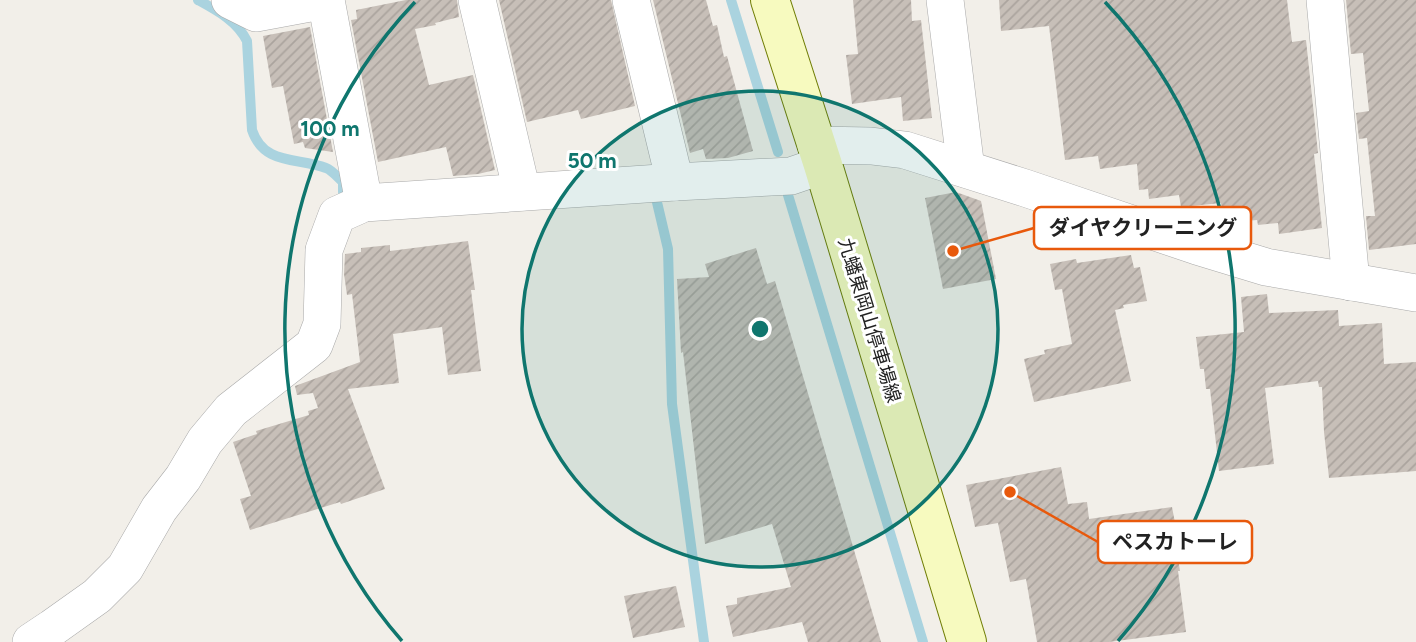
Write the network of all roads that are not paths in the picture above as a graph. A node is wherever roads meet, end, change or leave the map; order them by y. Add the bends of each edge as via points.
1 (230, 0) edge
2 (477, 0) edge
3 (631, 0) edge
4 (770, 0) edge
5 (945, 0) edge
6 (1325, 0) edge
7 (820, 155) junction
8 (966, 169) junction
9 (675, 182) junction
10 (523, 192) junction
11 (364, 203) junction
12 (1351, 282) junction
13 (1416, 293) edge
14 (31, 642) edge
15 (967, 642) edge

1 - 11 street via 256,13 326,0
2 - 10 street
3 - 9 street
4 - 7 main road, 九蟠東岡山停車場線
5 - 8 street
6 - 12 street
7 - 8 street via 871,146 905,150
7 - 9 street via 791,176
7 - 15 main road, 九蟠東岡山停車場線
8 - 12 street via 1266,267
9 - 10 street
10 - 11 street
11 - 14 street via 337,215 324,250 322,324 314,345 231,410 159,509 125,568 97,596
12 - 13 street

